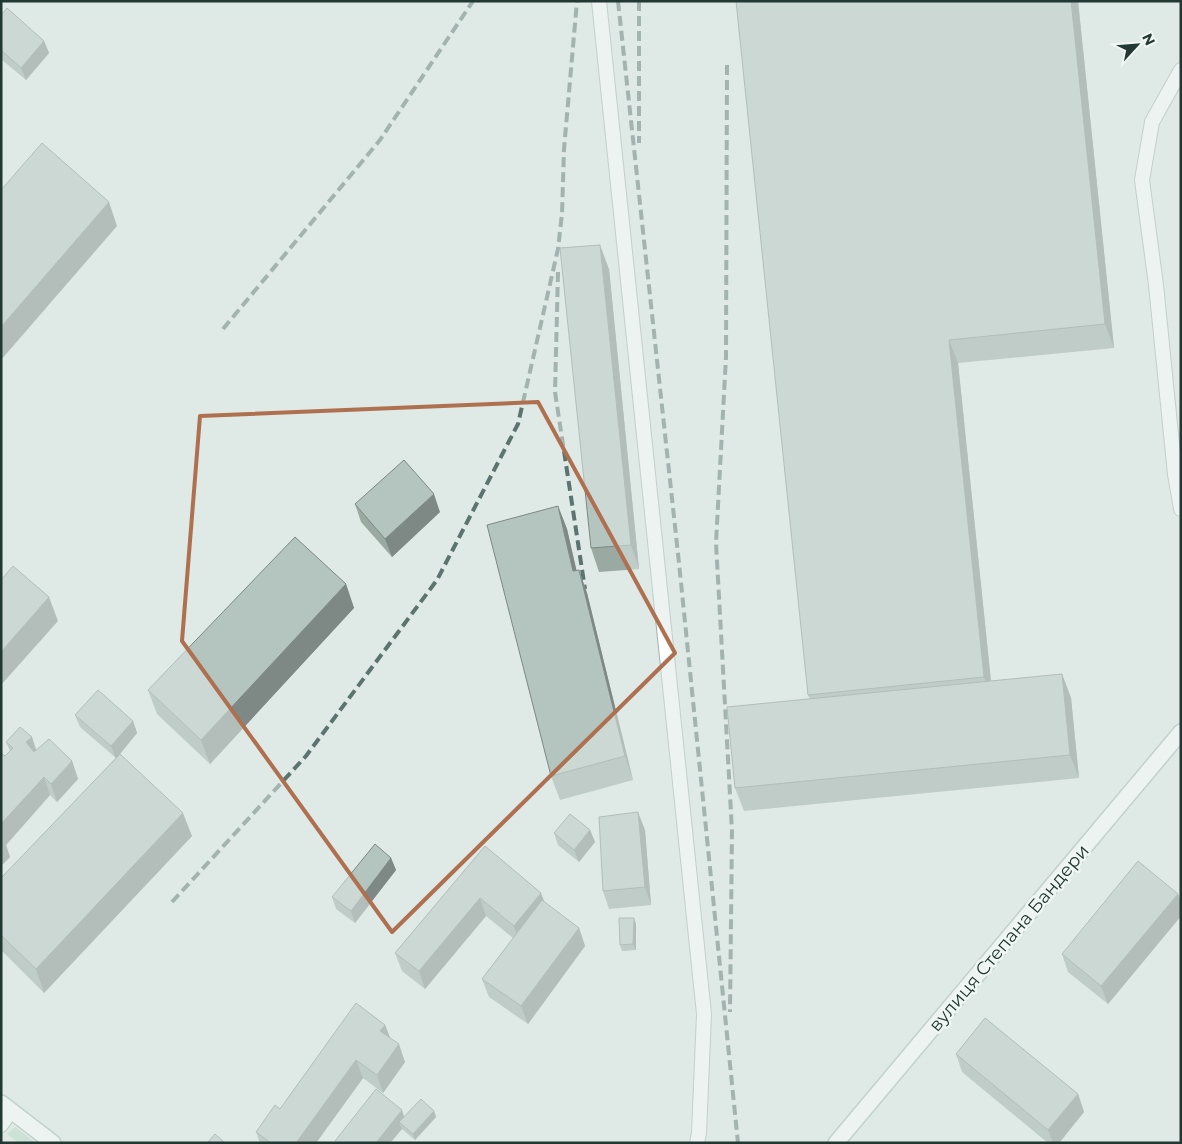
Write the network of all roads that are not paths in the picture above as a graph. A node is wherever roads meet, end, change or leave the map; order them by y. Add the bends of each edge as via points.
1 (599, 1) edge
2 (1181, 70) edge
3 (1180, 500) edge
4 (1181, 732) edge
5 (6, 1107) edge
6 (1, 1125) edge
7 (53, 1143) edge
8 (697, 1143) edge
9 (836, 1143) edge

1 - 8 lane via 704,1014
2 - 3 lane via 1152,122 1142,180
4 - 9 street, вулиця Степана Бандери
5 - 6 lane
5 - 7 street

